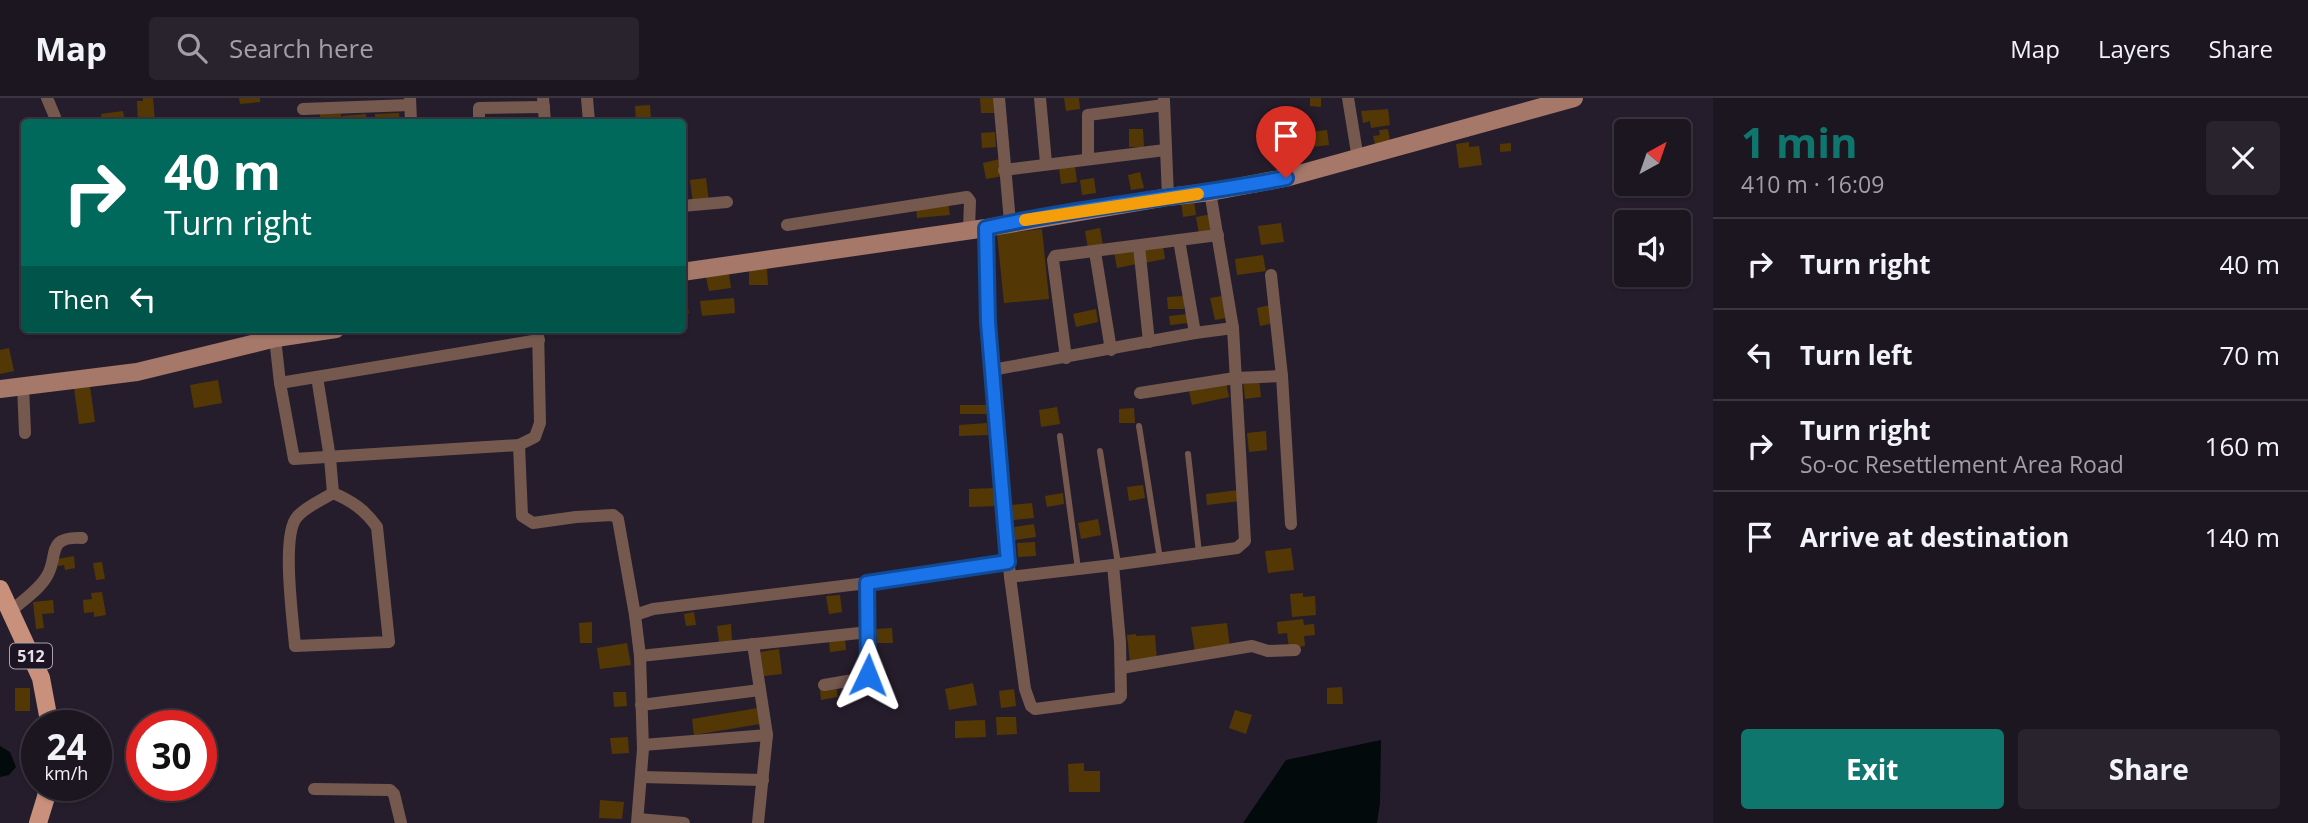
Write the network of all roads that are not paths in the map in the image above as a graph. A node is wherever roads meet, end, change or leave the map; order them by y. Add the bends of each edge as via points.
1 (47, 98) edge
2 (587, 98) edge
3 (999, 98) edge
4 (1040, 98) edge
5 (1348, 98) edge
6 (1574, 98) edge
7 (410, 102) edge
8 (1164, 102) edge
9 (544, 103) edge
10 (303, 109) dead end
11 (55, 117) dead end
12 (479, 119) edge
13 (589, 119) edge
14 (1165, 150) junction
15 (1088, 159) junction
16 (1358, 159) junction
17 (1046, 163) junction
18 (1004, 170) junction
19 (1210, 192) junction
20 (1168, 197) junction
21 (727, 202) dead end
22 (686, 206) edge
23 (1010, 222) junction
24 (787, 225) dead end
25 (978, 228) junction
26 (1218, 235) junction
27 (1179, 240) junction
28 (1139, 246) junction
29 (1095, 252) junction
30 (686, 271) edge
31 (1271, 275) dead end
32 (1233, 328) junction
33 (1195, 333) junction
34 (275, 334) edge
35 (538, 335) edge
36 (1149, 342) junction
37 (1111, 349) junction
38 (1066, 358) junction
39 (992, 370) junction
40 (1282, 376) junction
41 (317, 377) junction
42 (1235, 378) junction
43 (280, 383) junction
44 (23, 386) junction
45 (0, 389) edge
46 (1140, 393) dead end
47 (1139, 426) dead end
48 (25, 433) dead end
49 (1060, 436) dead end
50 (519, 445) junction
51 (1100, 451) dead end
52 (1188, 454) dead end
53 (330, 457) junction
54 (333, 493) junction
55 (1292, 524) dead end
56 (82, 538) dead end
57 (1199, 553) junction
58 (1160, 559) junction
59 (1008, 562) junction
60 (1116, 565) junction
61 (1078, 569) junction
62 (1010, 577) junction
63 (867, 583) junction
64 (0, 589) edge
65 (11, 611) junction
66 (635, 615) junction
67 (869, 632) junction
68 (753, 644) junction
69 (1294, 650) dead end
70 (639, 656) junction
71 (1121, 668) junction
72 (824, 685) dead end
73 (760, 690) junction
74 (641, 705) junction
75 (47, 710) edge
76 (766, 735) junction
77 (643, 745) junction
78 (641, 777) junction
79 (763, 780) junction
80 (314, 789) dead end
81 (43, 801) edge
82 (637, 821) edge
83 (38, 823) edge
84 (401, 823) edge
85 (684, 823) edge
86 (758, 823) edge

1 - 11 street
2 - 13 street
3 - 18 street
4 - 17 street
5 - 16 street
6 - 16 street
7 - 10 street
8 - 14 street
8 - 15 street via 1088,115
9 - 12 street via 479,108
14 - 15 street
14 - 20 street
15 - 17 street
16 - 19 street
17 - 18 street
18 - 23 street
19 - 20 street
19 - 26 street
20 - 23 street
21 - 22 street
23 - 25 street
24 - 25 street via 967,197
25 - 30 street
25 - 39 street
26 - 27 street
26 - 32 street
27 - 28 street
27 - 33 street
28 - 29 street
28 - 36 street
29 - 37 street
29 - 38 street via 1053,258
31 - 40 street
32 - 33 street
32 - 42 street
33 - 36 street
34 - 43 street
34 - 44 street via 137,372
35 - 41 street
35 - 50 street via 540,424 535,437
36 - 37 street
37 - 38 street
38 - 39 street
39 - 59 street
40 - 42 street
40 - 55 street
41 - 43 street
41 - 53 street
42 - 46 street
42 - 57 street via 1245,541 1237,548
43 - 53 street via 294,459
44 - 45 street
44 - 48 street
47 - 58 lane
49 - 61 lane
50 - 53 street
50 - 66 street via 522,516 527,521 613,514 618,520
51 - 60 lane
52 - 57 lane
53 - 54 street
54 - 54 street via 297,516 290,529 295,646 389,642 377,527 367,512
56 - 65 street via 69,537 52,551 47,577
57 - 58 street
58 - 60 street
59 - 62 street
59 - 63 street
60 - 61 street
60 - 71 street
61 - 62 street
62 - 71 street via 1025,689 1033,708 1119,698
63 - 66 street
63 - 67 street
64 - 65 main road, 512
65 - 75 main road, 512 via 41,678
66 - 70 street
67 - 68 street
67 - 72 street via 868,675
68 - 70 street
68 - 73 street
69 - 71 street via 1252,646
70 - 74 street
73 - 74 street
73 - 76 street
74 - 77 street
76 - 77 street
76 - 79 street
77 - 78 street
78 - 79 street
78 - 82 street
79 - 86 street
80 - 84 street via 390,790
81 - 83 main road
82 - 85 street

